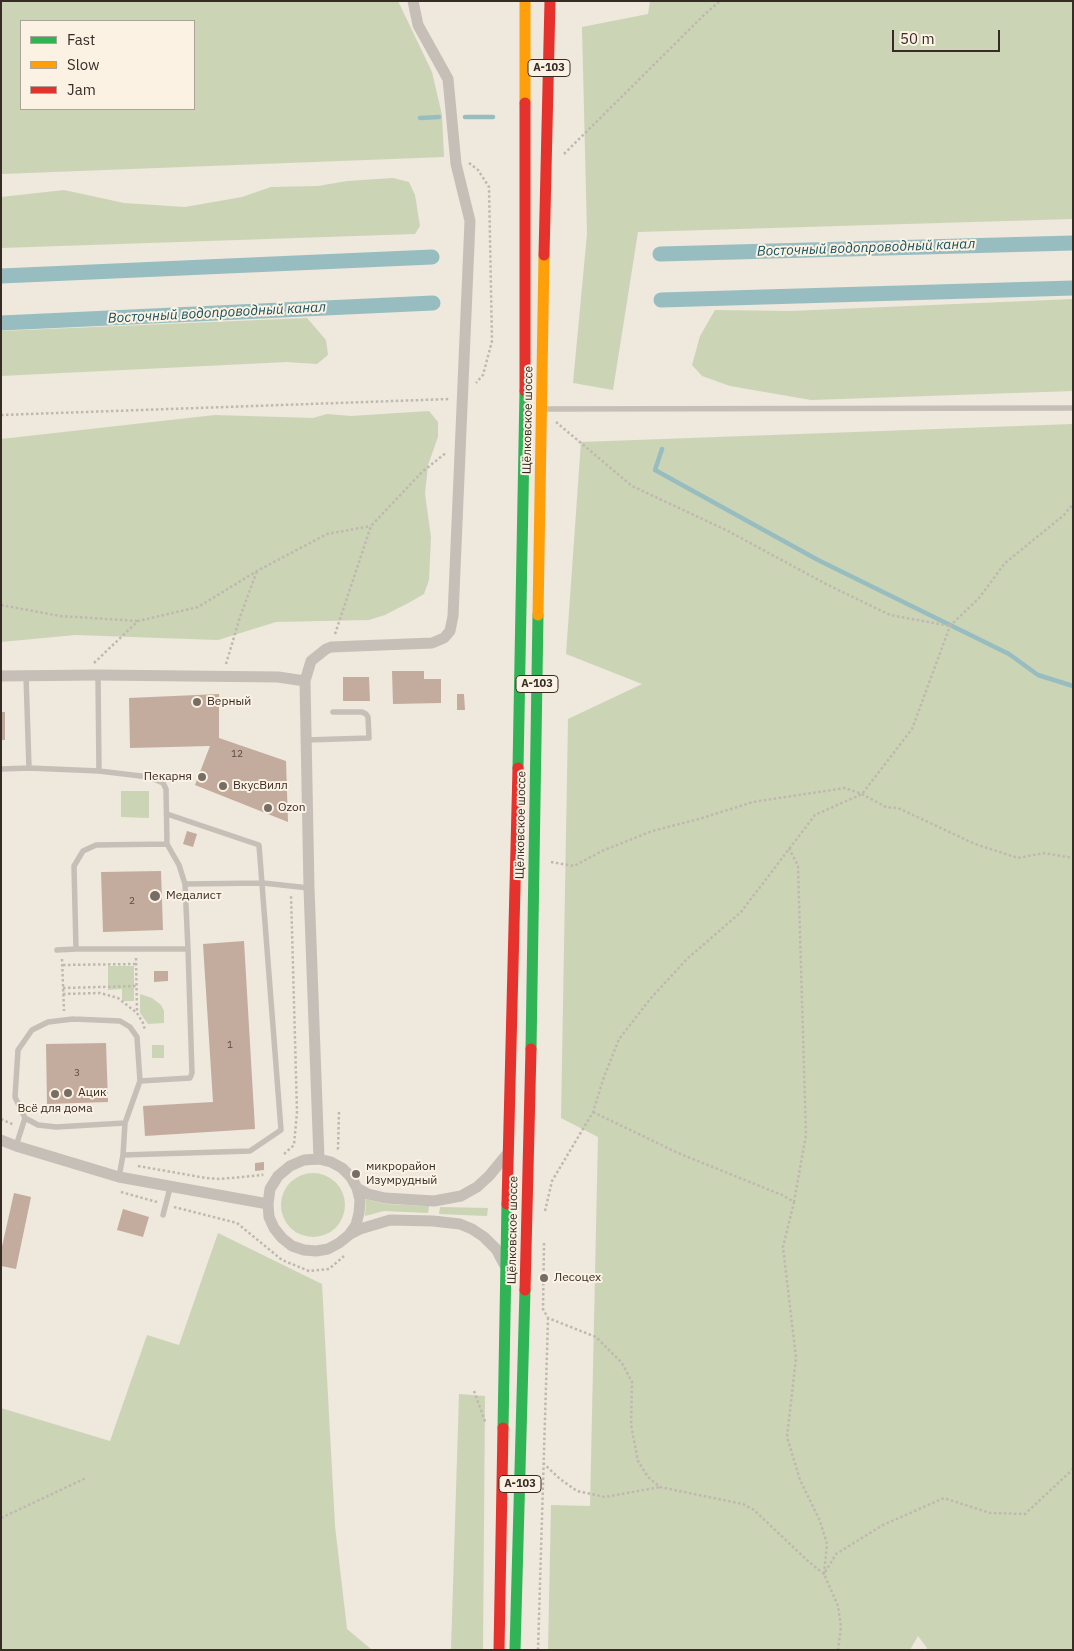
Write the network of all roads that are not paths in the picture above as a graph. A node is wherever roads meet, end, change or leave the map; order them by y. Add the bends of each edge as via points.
1 (413, 1) edge
2 (525, 1) edge
3 (550, 1) edge
4 (1073, 408) edge
5 (541, 409) junction
6 (26, 675) junction
7 (98, 675) junction
8 (1, 676) edge
9 (305, 681) junction
10 (333, 712) dead end
11 (306, 740) junction
12 (29, 768) junction
13 (1, 769) edge
14 (99, 771) junction
15 (167, 814) junction
16 (167, 844) junction
17 (263, 883) junction
18 (185, 884) junction
19 (310, 888) junction
20 (76, 949) junction
21 (188, 949) junction
22 (59, 950) road end
23 (140, 1081) junction
24 (25, 1118) junction
25 (125, 1123) junction
26 (1, 1140) edge
27 (16, 1146) junction
28 (508, 1153) junction
29 (123, 1155) junction
30 (319, 1159) junction
31 (120, 1177) junction
32 (170, 1188) junction
33 (357, 1188) junction
34 (268, 1204) junction
35 (163, 1216) dead end
36 (349, 1235) junction
37 (506, 1268) junction
38 (499, 1650) edge
39 (515, 1650) edge

1 - 9 street via 418,25 448,79 456,164 470,221 453,616 450,631 432,643 331,647 311,661
2 - 28 main road, Щёлковское шоссе / А-103 via 524,455
3 - 5 main road, Щёлковское шоссе / А-103
4 - 5 lane
5 - 39 main road, Щёлковское шоссе / А-103 via 535,859
6 - 7 street
6 - 8 street
6 - 12 lane
7 - 9 street via 278,677
7 - 14 lane
9 - 11 street
10 - 11 lane via 366,714 369,738
11 - 19 street
12 - 13 lane
12 - 14 lane
14 - 15 lane via 150,777 163,782
15 - 16 lane
15 - 17 lane via 259,845
16 - 18 lane
16 - 20 lane via 96,845 84,851 74,866
17 - 18 lane
17 - 19 lane
17 - 29 lane via 282,1130 250,1151
18 - 21 lane
19 - 30 street
20 - 21 lane
20 - 22 lane
21 - 23 lane via 192,1073 190,1078
23 - 24 lane via 137,1037 130,1027 120,1021 48,1022 32,1030 18,1050 15,1097
23 - 25 lane
24 - 25 lane via 38,1125 56,1127
24 - 27 lane
25 - 29 lane
26 - 27 street
27 - 31 street
28 - 33 street via 477,1187 461,1196 434,1201 385,1198
28 - 37 main road, Щёлковское шоссе / А-103
29 - 31 lane
30 - 33 street via 342,1168
30 - 34 street via 304,1160 278,1176 270,1189
31 - 32 street
32 - 34 street
32 - 35 lane
33 - 36 street via 359,1213
34 - 36 street via 274,1228 282,1238 298,1248 328,1249
36 - 37 street via 390,1220 460,1224 484,1237 496,1249
37 - 38 main road, Щёлковское шоссе / А-103

